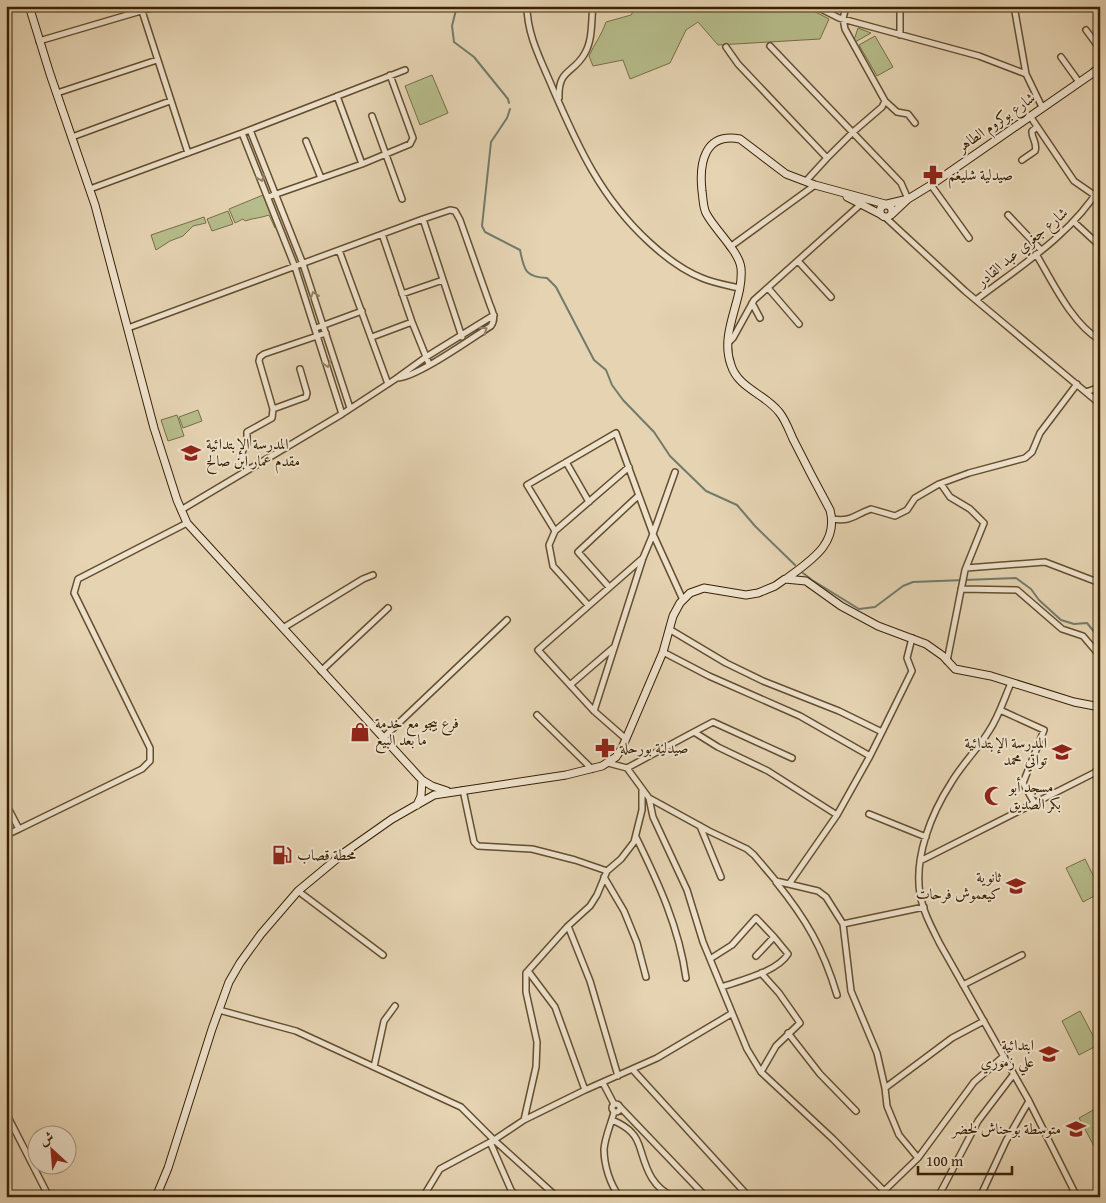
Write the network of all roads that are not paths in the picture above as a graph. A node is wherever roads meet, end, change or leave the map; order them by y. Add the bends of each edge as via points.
1 (29, 6) edge
2 (158, 6) edge
3 (528, 6) edge
4 (593, 6) edge
5 (815, 6) edge
6 (846, 6) edge
7 (900, 6) edge
8 (1014, 6) edge
9 (142, 11) junction
10 (843, 19) junction
11 (1086, 30) dead end
12 (900, 35) junction
13 (39, 41) junction
14 (726, 46) dead end
15 (770, 46) dead end
16 (1100, 49) edge
17 (1061, 57) dead end
18 (157, 60) junction
19 (405, 70) dead end
20 (1097, 70) edge
21 (1026, 74) junction
22 (390, 76) junction
23 (1100, 79) edge
24 (1079, 82) junction
25 (57, 94) junction
26 (337, 96) junction
27 (170, 101) junction
28 (884, 101) junction
29 (559, 103) junction
30 (1042, 107) junction
31 (372, 116) dead end
32 (1030, 116) junction
33 (915, 123) dead end
34 (1037, 127) junction
35 (250, 130) junction
36 (853, 132) junction
37 (242, 133) junction
38 (72, 136) junction
39 (306, 141) dead end
40 (188, 153) junction
41 (386, 155) junction
42 (827, 158) junction
43 (1022, 160) dead end
44 (362, 164) junction
45 (321, 178) junction
46 (806, 181) junction
47 (815, 185) junction
48 (932, 185) junction
49 (1100, 187) edge
50 (90, 189) junction
51 (834, 190) junction
52 (276, 194) junction
53 (268, 197) junction
54 (1097, 197) edge
55 (908, 198) junction
56 (402, 199) dead end
57 (861, 204) junction
58 (886, 204) junction
59 (886, 215) junction
60 (1008, 215) dead end
61 (423, 219) junction
62 (1074, 222) junction
63 (382, 234) junction
64 (969, 238) dead end
65 (1100, 246) edge
66 (730, 247) junction
67 (339, 250) junction
68 (1038, 252) junction
69 (798, 261) junction
70 (303, 264) junction
71 (295, 267) junction
72 (443, 280) junction
73 (739, 288) junction
74 (768, 288) junction
75 (402, 294) junction
76 (831, 297) dead end
77 (976, 300) junction
78 (752, 303) junction
79 (362, 311) junction
80 (494, 315) junction
81 (760, 318) dead end
82 (412, 322) junction
83 (799, 324) dead end
84 (324, 325) junction
85 (128, 328) junction
86 (316, 328) junction
87 (326, 333) junction
88 (318, 336) junction
89 (462, 336) junction
90 (372, 337) junction
91 (1100, 340) edge
92 (465, 343) junction
93 (728, 343) junction
94 (426, 357) junction
95 (430, 364) junction
96 (300, 369) dead end
97 (396, 378) junction
98 (388, 384) junction
99 (1077, 384) junction
100 (1100, 387) edge
101 (1086, 392) junction
102 (1100, 404) edge
103 (350, 408) junction
104 (273, 409) junction
105 (342, 414) junction
106 (566, 462) junction
107 (629, 467) junction
108 (247, 470) junction
109 (675, 472) dead end
110 (941, 484) junction
111 (638, 496) junction
112 (589, 502) junction
113 (181, 510) junction
114 (832, 519) junction
115 (187, 523) junction
116 (555, 531) junction
117 (653, 534) junction
118 (643, 558) junction
119 (966, 568) junction
120 (373, 575) dead end
121 (785, 579) junction
122 (1100, 583) edge
123 (962, 584) junction
124 (609, 587) junction
125 (683, 600) junction
126 (588, 605) junction
127 (388, 608) dead end
128 (507, 620) dead end
129 (283, 628) junction
130 (669, 629) junction
131 (912, 638) junction
132 (614, 648) junction
133 (663, 652) junction
134 (1100, 656) edge
135 (947, 661) junction
136 (322, 671) junction
137 (1011, 682) junction
138 (570, 685) junction
139 (1100, 707) edge
140 (1000, 710) junction
141 (594, 711) junction
142 (537, 715) dead end
143 (694, 732) junction
144 (882, 732) junction
145 (383, 738) junction
146 (626, 739) junction
147 (870, 756) junction
148 (792, 758) dead end
149 (608, 763) junction
150 (627, 768) junction
151 (1100, 768) edge
152 (592, 769) junction
153 (422, 780) junction
154 (463, 790) junction
155 (642, 790) junction
156 (451, 792) junction
157 (649, 798) junction
158 (6, 804) edge
159 (1035, 804) junction
160 (417, 805) junction
161 (869, 814) dead end
162 (837, 815) junction
163 (700, 826) junction
164 (19, 829) junction
165 (6, 835) edge
166 (636, 836) junction
167 (926, 837) junction
168 (920, 861) junction
169 (607, 871) junction
170 (604, 877) junction
171 (721, 877) dead end
172 (776, 881) junction
173 (789, 884) junction
174 (298, 891) junction
175 (924, 907) junction
176 (843, 924) junction
177 (568, 926) junction
178 (774, 937) junction
179 (383, 955) dead end
180 (1022, 955) dead end
181 (756, 956) dead end
182 (710, 958) junction
183 (528, 971) junction
184 (761, 973) junction
185 (646, 978) dead end
186 (686, 978) dead end
187 (963, 985) junction
188 (722, 987) junction
189 (837, 995) dead end
190 (395, 1006) dead end
191 (218, 1010) junction
192 (732, 1014) junction
193 (984, 1021) junction
194 (788, 1033) junction
195 (1004, 1056) junction
196 (374, 1067) junction
197 (633, 1070) junction
198 (761, 1072) junction
199 (1013, 1075) junction
200 (618, 1076) junction
201 (604, 1083) junction
202 (885, 1088) junction
203 (585, 1090) junction
204 (1029, 1101) junction
205 (617, 1105) junction
206 (856, 1110) dead end
207 (6, 1113) edge
208 (524, 1120) junction
209 (612, 1120) junction
210 (492, 1141) junction
211 (918, 1158) junction
212 (884, 1191) junction
213 (49, 1197) edge
214 (156, 1197) edge
215 (423, 1197) edge
216 (517, 1197) edge
217 (557, 1197) edge
218 (620, 1197) edge
219 (674, 1197) edge
220 (706, 1197) edge
221 (749, 1197) edge
222 (890, 1197) edge
223 (938, 1197) edge
224 (980, 1197) edge
225 (1077, 1197) edge

1 - 13 main road
2 - 9 street
3 - 29 street via 533,42
4 - 29 street via 586,52 560,82
5 - 10 street
6 - 10 street
7 - 12 street
8 - 21 street
9 - 13 street
9 - 18 street
10 - 12 street
10 - 28 street via 845,29
11 - 16 street
12 - 21 street via 979,56
13 - 25 main road
14 - 42 street via 738,64
15 - 36 street
17 - 24 street
18 - 25 street
18 - 27 street
19 - 22 street
20 - 23 street
20 - 24 main road, شارع بوكروم الطاهر
21 - 30 street
22 - 26 street
22 - 41 street via 413,138 410,144
24 - 30 main road, شارع بوكروم الطاهر
25 - 38 main road
26 - 35 street
26 - 44 street
27 - 38 street
27 - 40 street
28 - 33 street via 897,112 908,114
28 - 36 street via 882,108
29 - 73 street via 599,183 636,229 682,268 701,278
30 - 32 main road, شارع بوكروم الطاهر
31 - 41 street
32 - 34 street
32 - 48 main road, شارع بوكروم الطاهر
34 - 43 street via 1032,130 1035,151
34 - 54 street via 1074,181
35 - 37 street
35 - 52 street
36 - 42 street
36 - 55 street via 901,183
37 - 40 street
37 -> 53 street
38 - 50 main road
39 - 45 street
40 - 50 street
41 - 44 street
41 - 56 street
42 - 46 street
44 - 45 street
45 - 52 street
46 - 47 main road
46 - 66 main road via 786,174 740,139 724,139 708,147 700,172 703,202 706,213
47 - 51 main road
47 - 66 street
48 - 55 main road, شارع بوكروم الطاهر
48 - 64 street
49 - 54 street, شارع جغري عبد القادر
50 - 85 main road
51 - 57 main road
51 - 58 main road
52 - 53 street
52 - 70 street
53 - 71 street
54 - 62 street, شارع جغري عبد القادر
55 - 58 main road
55 - 59 main road
57 - 59 main road
57 - 69 street
58 - 59 main road via 880,208
58 - 59 main road via 893,211
59 - 77 street
60 - 68 street
61 - 63 street
61 - 72 street
61 - 80 street via 455,211
62 - 65 street
62 - 68 street, شارع جغري عبد القادر
63 - 67 street
63 - 75 street
66 - 73 main road via 740,264
67 - 70 street
67 - 79 street
68 - 77 street, شارع جغري عبد القادر
68 - 91 street via 1075,317
69 - 74 street
69 - 76 street
70 - 71 street
84 -> 70 street
71 - 85 street
71 - 86 street
72 - 75 street
72 - 89 street
73 - 93 main road
74 - 78 street
74 - 83 street
75 - 82 street
77 - 99 street
78 - 81 street
78 - 93 street
79 - 84 street
79 - 90 street
80 - 89 street
92 -> 80 street via 491,326
82 - 90 street
82 - 94 street
84 - 86 street
84 - 87 street
85 - 113 main road via 154,428
86 - 88 street
87 - 88 street
87 - 103 street
88 - 104 street via 260,357 260,368
88 -> 105 street
89 - 92 street
89 - 94 street
90 - 98 street
92 - 95 street
93 - 114 main road via 731,365 736,374 779,412
94 - 95 street
94 - 97 street
95 - 97 street
96 - 104 street via 306,397
97 - 98 street
98 - 103 street
99 - 101 street
99 - 110 street via 1025,458
100 - 101 street
101 - 102 street
103 - 105 street
104 - 108 street via 272,418 247,432 247,444 242,454
105 - 108 street
106 - 107 street via 616,434
106 - 112 street
106 - 116 street via 526,484
107 - 111 street
107 - 112 street
108 - 113 street
109 - 117 street
110 - 114 street via 915,498 907,510 895,516 871,509 853,518
110 - 119 street via 950,497 970,509 984,523
111 - 117 street
111 - 124 street via 578,552
112 - 116 street
113 - 115 main road
114 - 121 main road via 828,542
115 - 129 main road
115 - 164 street via 78,579 74,593 150,748 150,761 142,769
116 - 126 street via 549,545 553,566
117 - 118 street
117 - 125 street
118 - 124 street
118 - 132 street
119 - 122 street via 1045,562
119 - 123 street
120 - 129 street
121 - 125 main road via 758,593 746,595 704,588
121 - 131 main road via 806,581 841,606 878,626
123 - 134 street via 1017,590 1062,629 1083,636
123 - 135 street
124 - 126 street
125 - 130 main road
126 - 138 street via 538,650
127 - 136 street
128 - 145 street
129 - 136 main road
130 - 133 main road
130 - 144 street via 726,664
131 - 135 main road via 926,644
131 - 144 street via 907,658 912,671
132 - 138 street
132 - 141 street
133 - 146 main road
133 - 147 street via 800,716
135 - 137 main road via 955,668
136 - 145 main road
137 - 139 main road
137 - 140 street
138 - 141 street
140 - 159 street via 1044,730 1023,783
140 - 167 street via 990,731 950,783
141 - 146 street
142 - 152 street
143 - 148 street via 713,722
143 - 150 street
143 - 162 street via 768,771
144 - 147 street
145 - 153 main road
146 - 149 main road via 616,757
147 - 162 street
149 - 150 street
149 - 152 main road
150 - 155 street
151 - 159 street
152 - 154 main road via 566,776
153 - 156 main road
153 - 160 main road
154 - 156 main road
154 - 169 street via 474,842 478,846 532,849
155 - 157 street
155 - 166 street via 642,810
156 - 160 main road via 434,795
157 - 163 street
157 - 182 street via 653,817 687,890
158 - 164 street
159 - 168 street
160 - 174 main road via 345,852
161 - 167 street
162 - 173 street
163 - 171 street
163 - 172 street via 747,849
164 - 165 street
166 - 169 street via 621,859
166 - 186 street via 673,922
167 - 168 street
168 - 175 street via 920,895
169 - 170 street
170 - 177 street via 594,901
170 - 185 street via 624,910
172 - 173 street
172 - 189 street via 811,930
173 - 176 street via 826,896
174 - 179 street
174 - 191 main road via 240,962
175 - 176 street
175 - 187 street
176 - 202 street via 851,991 876,1053
177 - 183 street
177 - 200 street via 590,981
178 - 181 street
178 - 182 street via 756,918 732,945
178 - 184 street via 788,954
180 - 187 street
182 - 188 street
183 - 203 street via 555,1007
183 - 208 street via 526,992 537,1042 536,1067
184 - 188 street
184 - 194 street via 800,1023
187 - 193 street
188 - 192 street
190 - 196 street via 384,1021
191 - 196 street via 296,1031
191 - 214 main road
192 - 197 street
192 - 198 street
193 - 195 street
193 - 202 street via 952,1038
194 - 198 street
194 - 206 street via 820,1074
195 - 199 street
195 - 211 street via 974,1082
196 - 210 street via 461,1107
197 - 200 street
197 - 221 street
198 - 212 street
199 - 204 street
199 - 223 street via 978,1121
200 - 201 street
201 - 203 street
201 - 205 street
202 - 211 street via 887,1106 899,1135
203 - 208 street
204 - 224 street
204 - 225 street
205 - 209 street via 612,1107
205 - 220 street
207 - 213 street
208 - 210 street
209 - 218 street via 604,1149 605,1162
209 - 219 street via 632,1132 638,1140 653,1183
210 - 215 street via 440,1169
210 - 216 street via 511,1190
210 - 217 street
211 - 212 street
212 - 222 street

